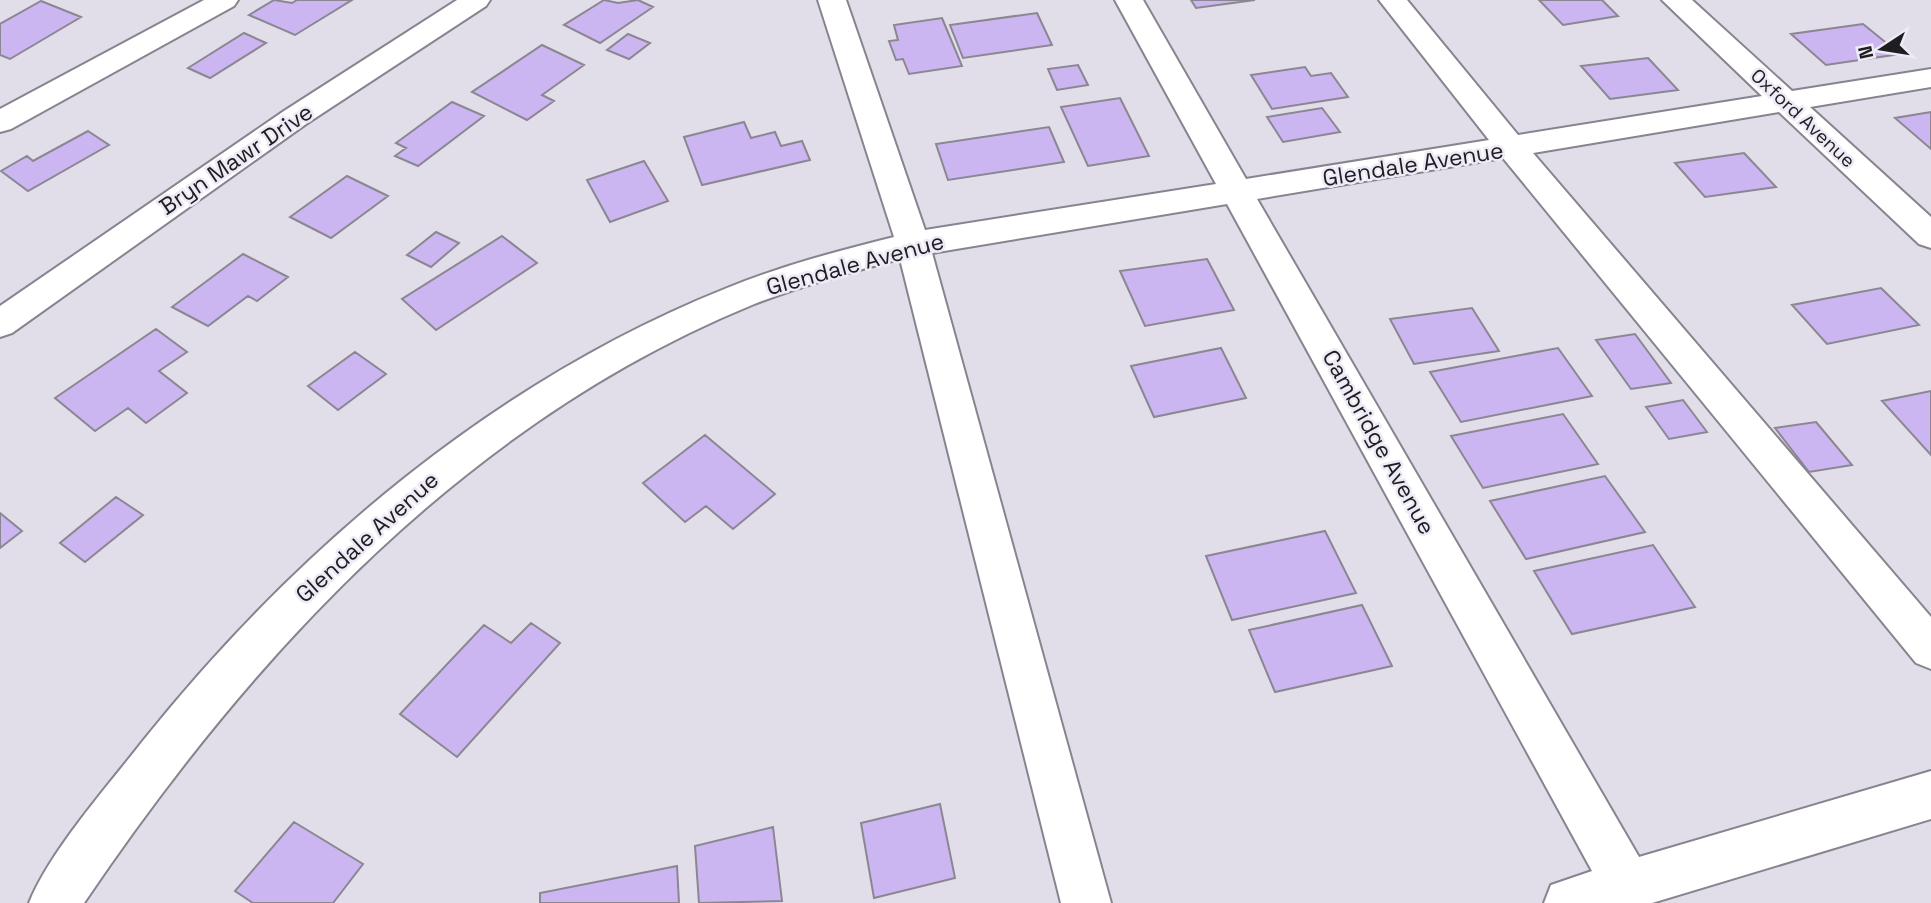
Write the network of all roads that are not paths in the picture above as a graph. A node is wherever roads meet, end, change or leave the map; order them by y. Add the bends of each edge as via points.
1 (224, 0) edge
2 (476, 0) edge
3 (832, 0) edge
4 (1129, 0) edge
5 (1392, 0) edge
6 (1676, 0) edge
7 (1931, 78) edge
8 (1785, 102) junction
9 (0, 122) edge
10 (1512, 148) junction
11 (1239, 193) junction
12 (1931, 236) edge
13 (914, 244) junction
14 (0, 324) edge
15 (1931, 649) edge
16 (1931, 795) edge
17 (1627, 885) junction
18 (54, 903) edge
19 (1086, 903) edge
20 (1569, 903) edge

1 - 9 street
2 - 14 street, Bryn Mawr Drive via 178,197
3 - 13 street
4 - 11 street, Cambridge Avenue
5 - 10 street
6 - 8 street, Oxford Avenue
7 - 8 street, Glendale Avenue
8 - 10 street, Glendale Avenue
8 - 12 street, Oxford Avenue
10 - 11 street, Glendale Avenue
10 - 15 street
11 - 13 street, Glendale Avenue
11 - 17 street, Cambridge Avenue
13 - 18 street, Glendale Avenue via 801,273 624,351 530,407 439,473 347,549 208,695 139,781
13 - 19 street
16 - 17 street
17 - 20 street

